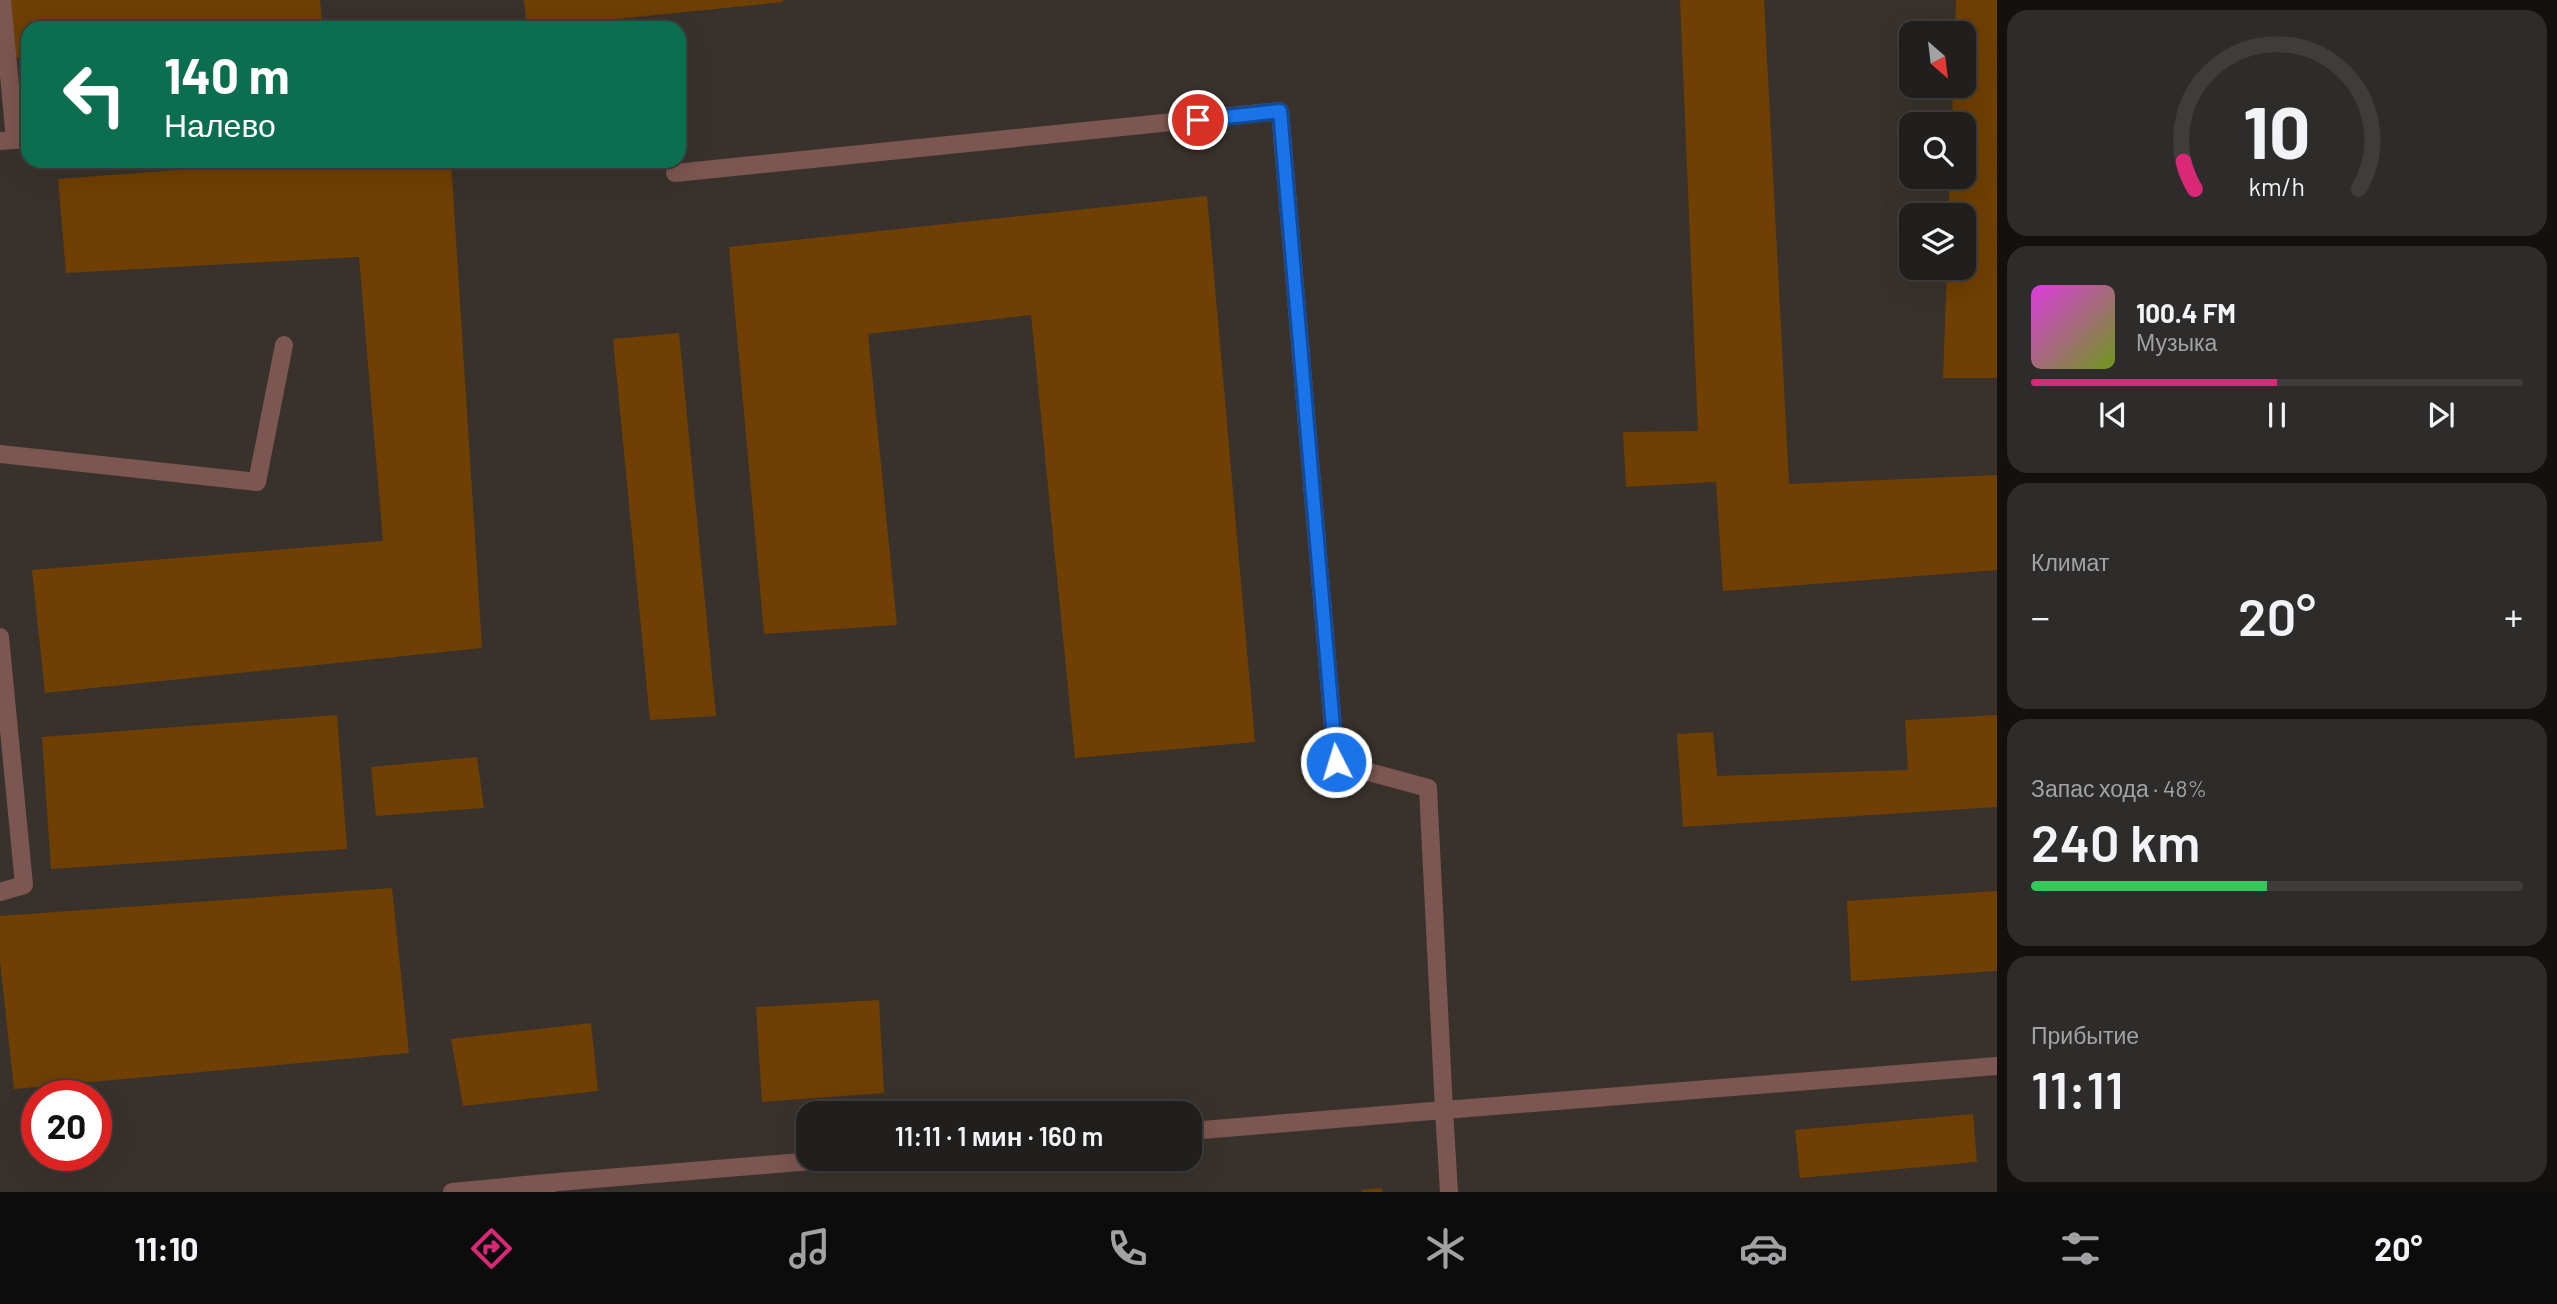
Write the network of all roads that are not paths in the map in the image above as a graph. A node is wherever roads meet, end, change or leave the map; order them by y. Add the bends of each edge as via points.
1 (2, 0) edge
2 (14, 140) edge
3 (675, 173) dead end
4 (284, 345) dead end
5 (0, 454) edge
6 (0, 637) edge
7 (0, 892) edge
8 (1997, 1066) edge
9 (1444, 1110) junction
10 (1202, 1130) edge
11 (796, 1163) edge
12 (547, 1188) edge
13 (452, 1192) edge
14 (1450, 1192) edge

1 - 2 lane
3 - 9 lane via 1280,111 1336,762 1428,788
4 - 5 lane via 257,482
6 - 7 lane via 24,885
8 - 9 lane
9 - 10 lane
9 - 14 lane
11 - 12 lane
12 - 13 lane

